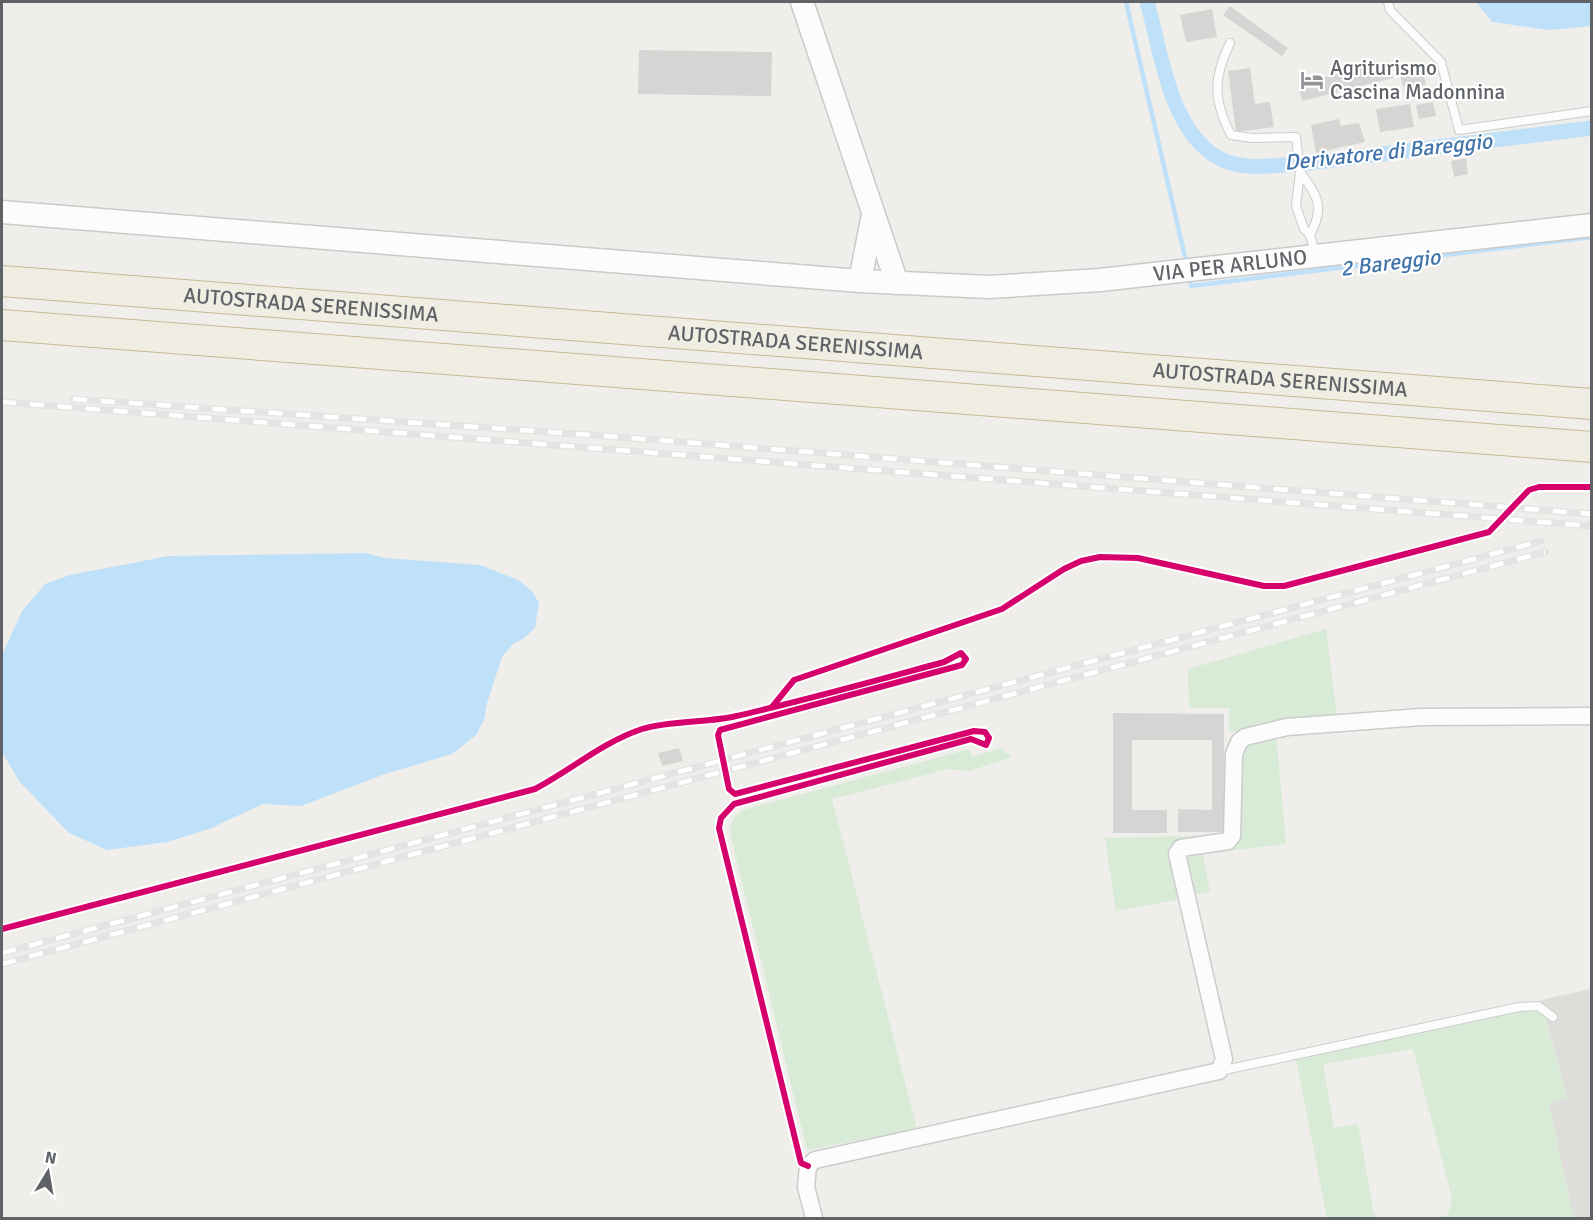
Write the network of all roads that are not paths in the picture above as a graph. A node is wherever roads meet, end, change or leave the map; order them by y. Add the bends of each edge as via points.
1 (802, 2) edge
2 (1388, 2) edge
3 (1230, 44) dead end
4 (1592, 111) edge
5 (1300, 172) junction
6 (2, 212) edge
7 (873, 213) junction
8 (1592, 225) edge
9 (1313, 246) junction
10 (2, 281) edge
11 (860, 281) junction
12 (899, 283) junction
13 (2, 325) edge
14 (1592, 404) edge
15 (1592, 447) edge
16 (1592, 716) edge
17 (1553, 1017) dead end
18 (1219, 1071) junction
19 (814, 1218) edge

1 - 7 street
2 - 4 lane via 1390,10 1441,62 1459,130
3 - 5 lane via 1218,68 1218,99 1231,135 1296,137
5 - 9 lane via 1296,206
5 - 9 lane via 1313,189 1319,210
6 - 11 street, VIA PER ARLUNO
7 - 11 street
7 - 12 street
8 - 9 street, VIA PER ARLUNO
9 - 12 street, VIA PER ARLUNO via 1089,281 989,287
10 - 14 highway, AUTOSTRADA SERENISSIMA
11 - 12 street, VIA PER ARLUNO
13 - 15 highway, AUTOSTRADA SERENISSIMA
16 - 18 street via 1421,717 1287,727 1260,732 1239,742 1234,754 1232,836 1228,841 1181,848 1177,854 1224,1059
17 - 18 lane via 1538,1006 1519,1007
18 - 19 street via 815,1160 808,1166 806,1176

